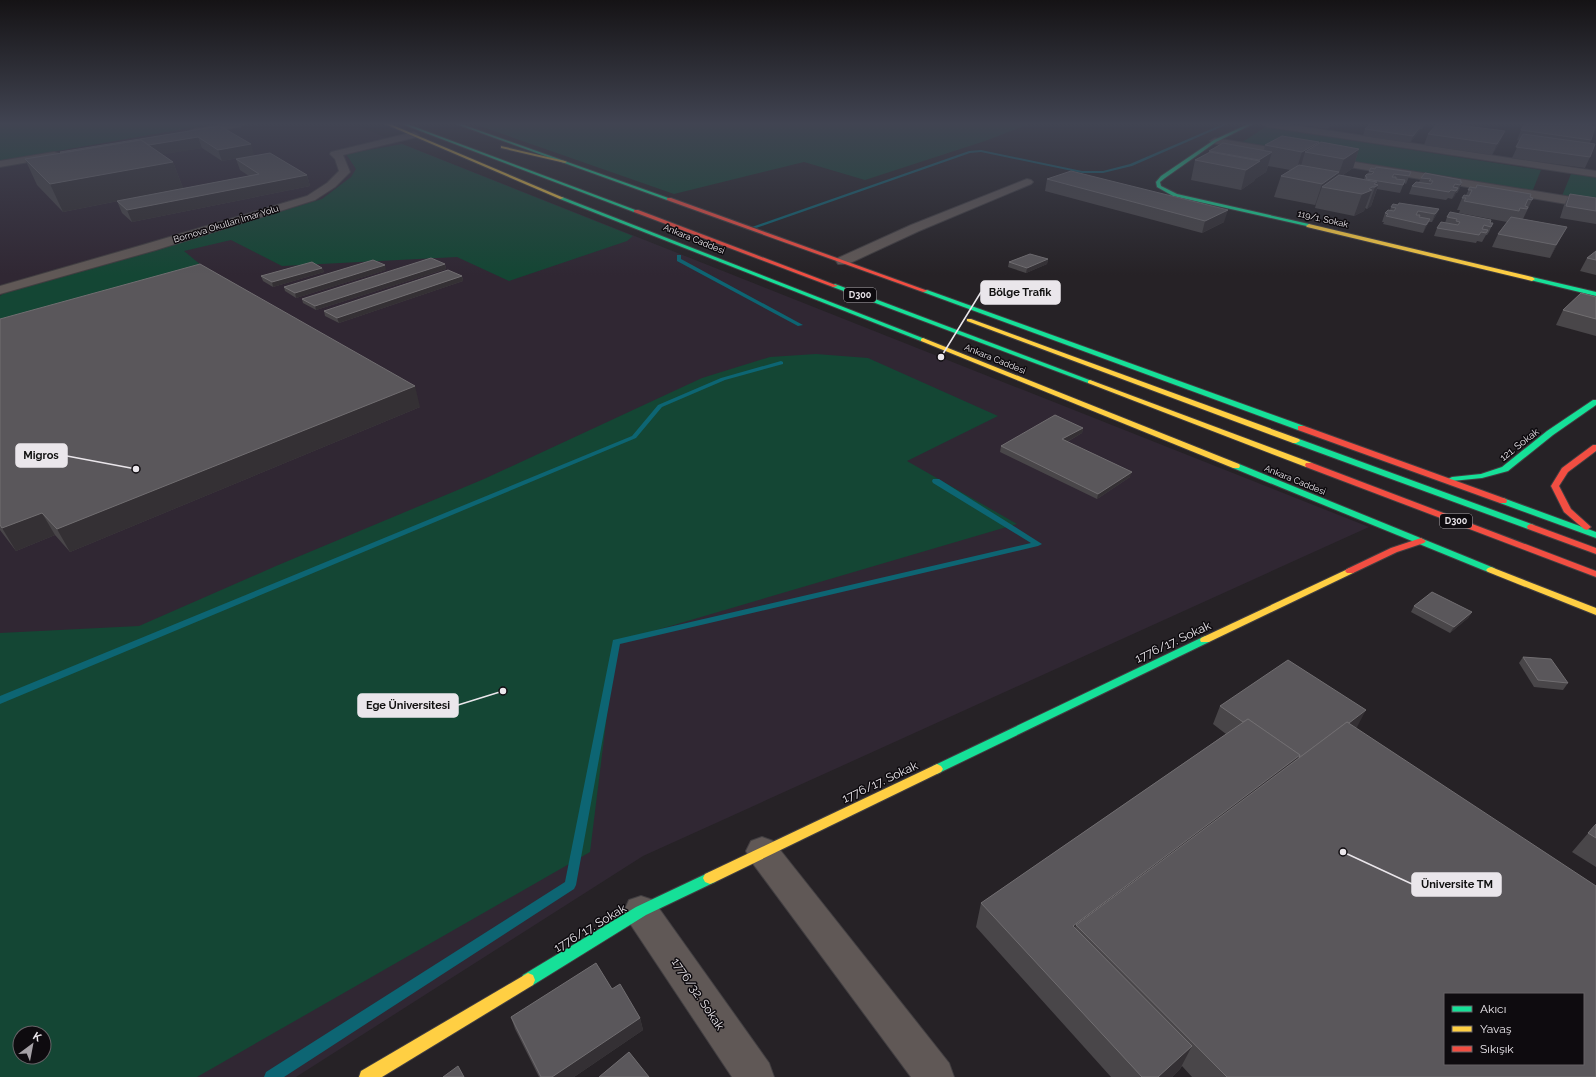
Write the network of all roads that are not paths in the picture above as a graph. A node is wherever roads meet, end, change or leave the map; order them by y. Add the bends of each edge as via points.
1 (343, 174) edge
2 (507, 174) edge
3 (538, 174) edge
4 (540, 174) edge
5 (573, 174) edge
6 (599, 174) edge
7 (1167, 174) edge
8 (1412, 174) edge
9 (1549, 174) edge
10 (583, 178) dead end
11 (1027, 182) dead end
12 (1541, 196) junction
13 (1596, 205) edge
14 (670, 239) junction
15 (843, 261) junction
16 (0, 290) edge
17 (1596, 294) edge
18 (961, 317) dead end
19 (1596, 402) edge
20 (1596, 447) edge
21 (1446, 479) junction
22 (1596, 535) edge
23 (1421, 541) junction
24 (1596, 552) edge
25 (1596, 574) edge
26 (1596, 612) edge
27 (762, 851) junction
28 (641, 911) junction
29 (367, 1077) edge
30 (755, 1077) edge
31 (935, 1077) edge

1 - 16 street, Bornova Okulları İmar Yolu via 311,198
2 - 14 main road, Ankara Caddesi
3 - 14 main road
4 - 25 main road, Ankara Caddesi / D300
5 - 10 main road
6 - 15 main road
7 - 17 main road, 119/1. Sokak via 1158,182 1160,187 1175,195
8 - 12 street
9 - 12 street
11 - 15 street
12 - 13 street
14 - 23 main road, Ankara Caddesi
15 - 21 main road
18 - 24 main road, D300
19 - 21 main road, 121. Sokak via 1550,433 1505,469 1482,476
20 - 22 main road via 1565,470 1555,486 1560,502
21 - 22 main road
23 - 26 main road, Ankara Caddesi
23 - 27 main road, 1776/17. Sokak via 1394,550
27 - 28 main road, 1776/17. Sokak
27 - 31 street
28 - 29 main road, 1776/17. Sokak
28 - 30 street, 1776/32. Sokak

